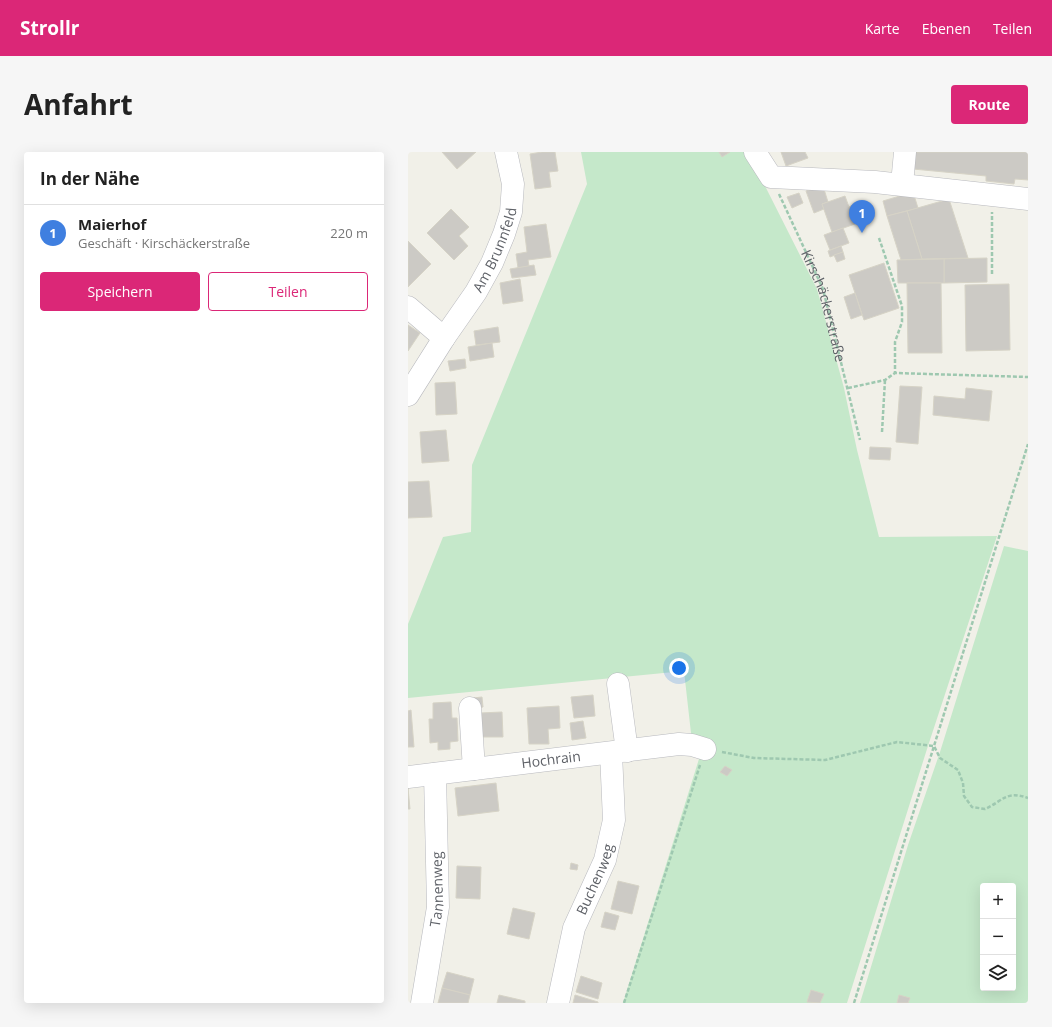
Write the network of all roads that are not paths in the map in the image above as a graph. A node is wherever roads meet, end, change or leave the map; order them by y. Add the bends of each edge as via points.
1 (506, 152) edge
2 (755, 152) edge
3 (905, 152) edge
4 (902, 184) junction
5 (1028, 199) edge
6 (408, 307) edge
7 (444, 338) junction
8 (408, 395) edge
9 (618, 684) dead end
10 (470, 708) dead end
11 (705, 749) road end
12 (619, 752) junction
13 (474, 770) junction
14 (435, 774) junction
15 (408, 777) edge
16 (422, 1003) edge
17 (558, 1003) edge

1 - 7 street, Am Brunnfeld via 513,184 511,212 504,234 476,292
2 - 4 street via 771,177
3 - 4 street
4 - 5 street
6 - 7 street
7 - 8 street, Am Brunnfeld
9 - 12 street
10 - 13 street
11 - 12 street, Hochrain via 679,744
12 - 13 street, Hochrain
12 - 17 street, Buchenweg via 614,820 605,860 574,928
13 - 14 street, Hochrain
14 - 15 street, Hochrain
14 - 16 street, Tannenweg via 438,907

